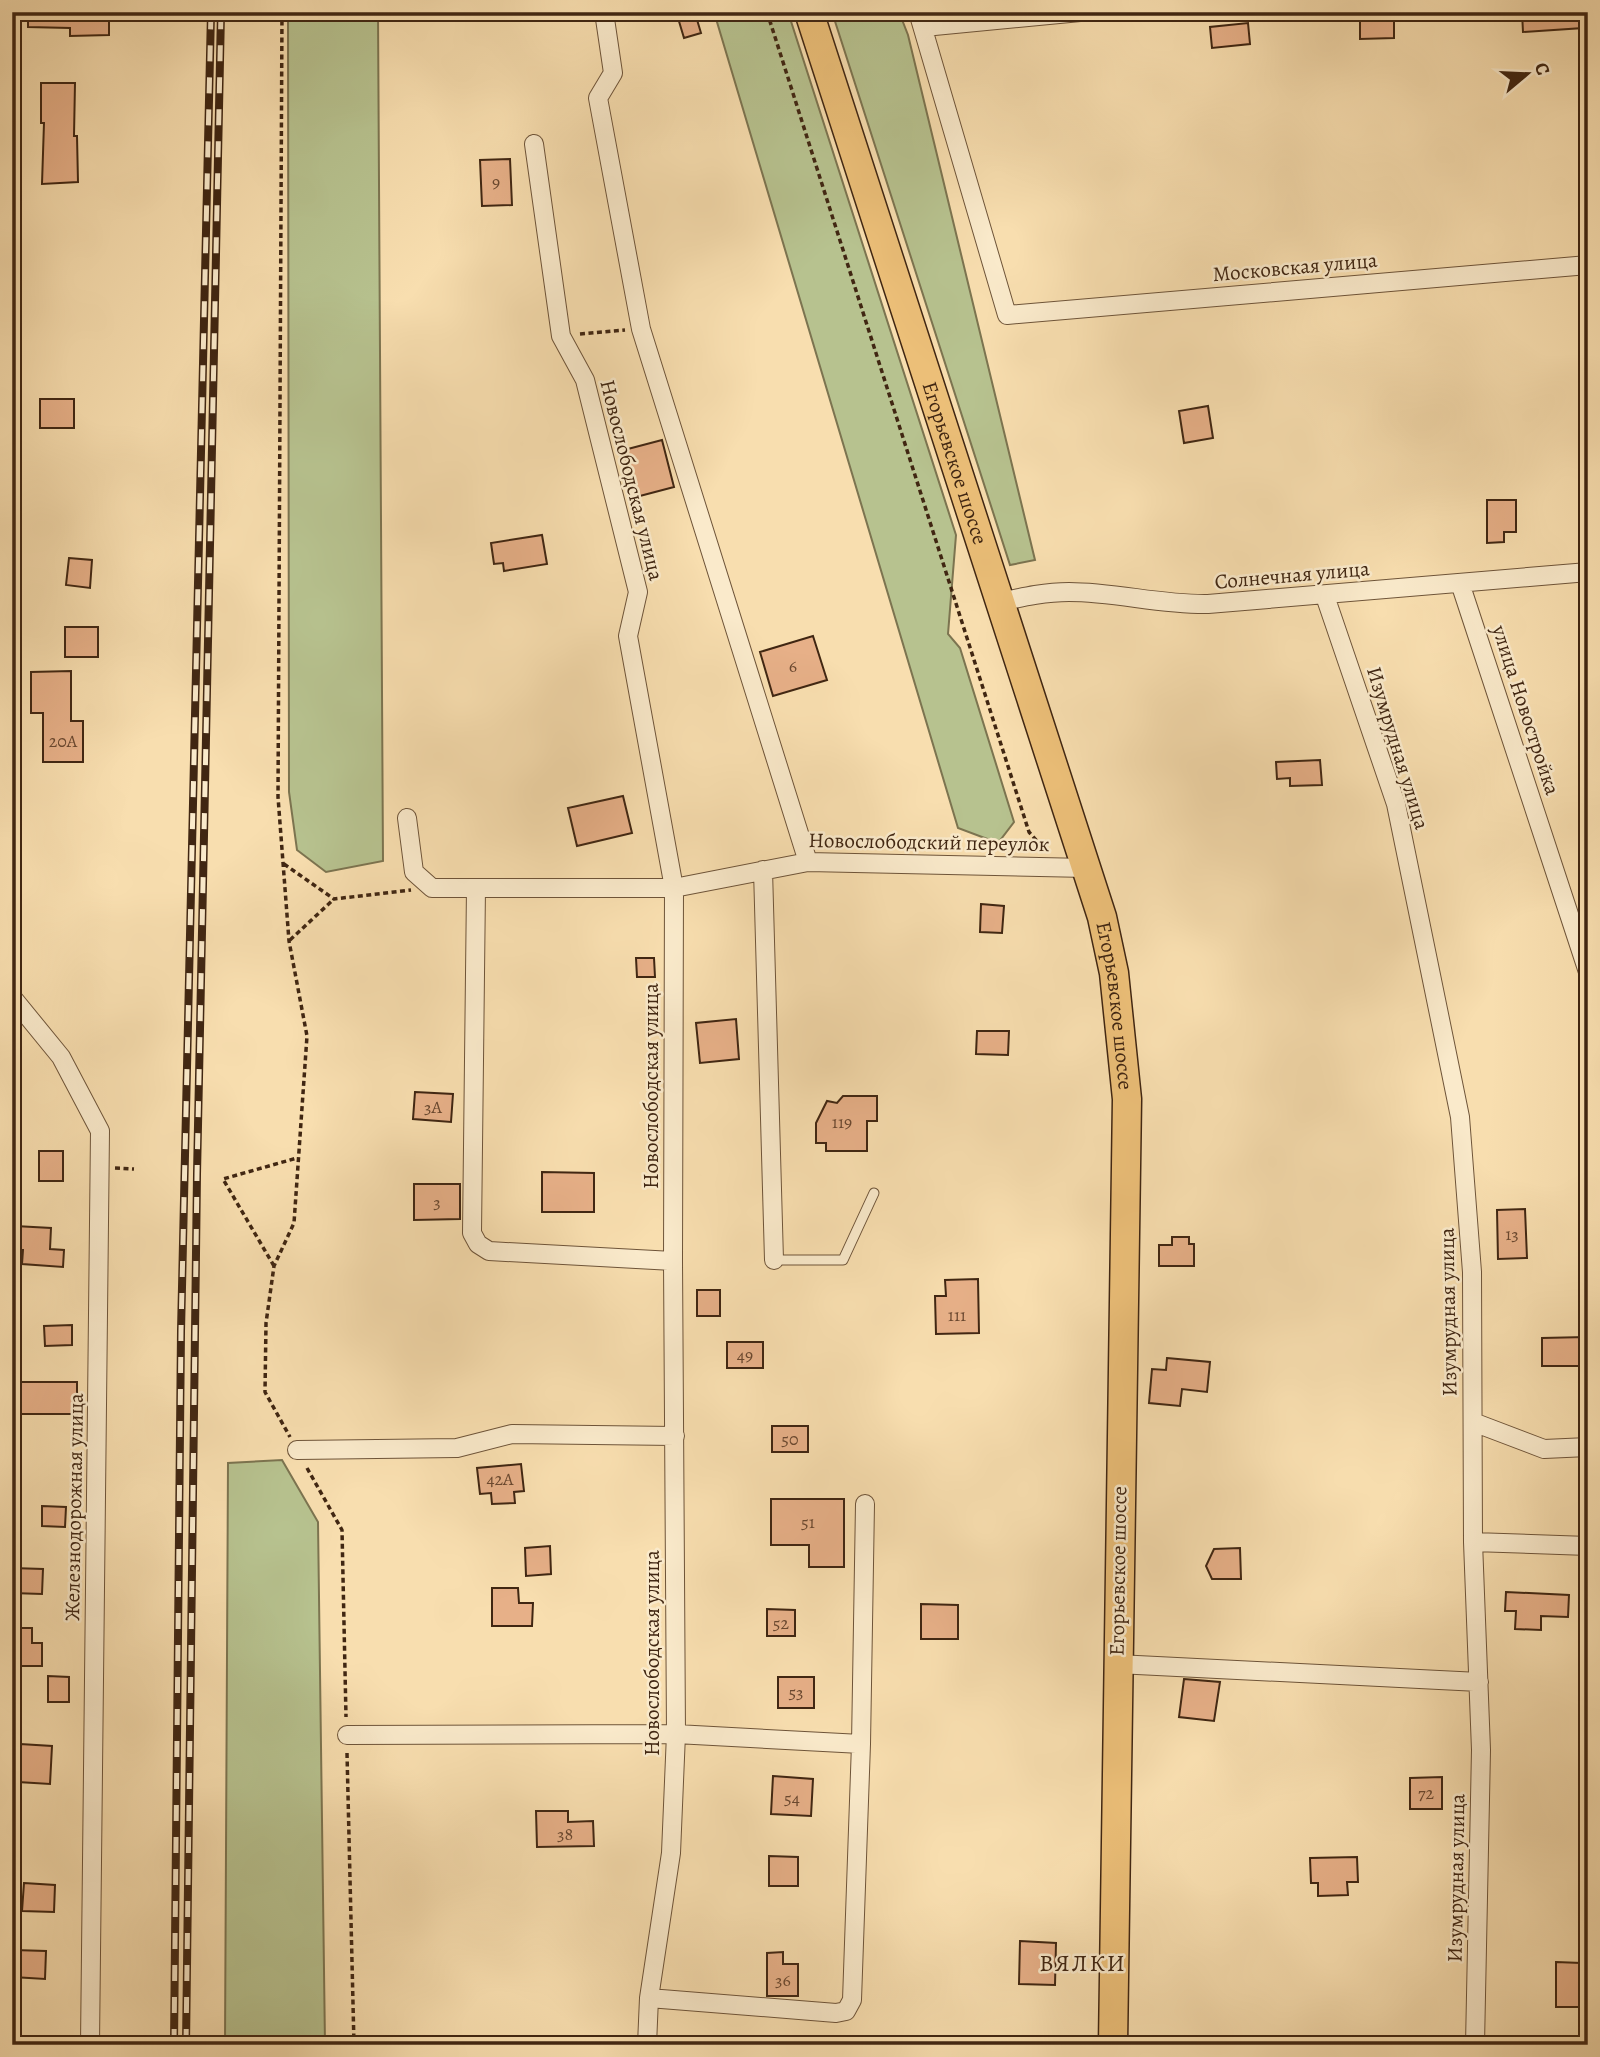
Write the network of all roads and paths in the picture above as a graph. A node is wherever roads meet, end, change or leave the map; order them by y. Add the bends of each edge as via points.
1 (282, 12) edge
2 (604, 12) edge
3 (767, 12) edge
4 (809, 12) edge
5 (1080, 12) edge
6 (921, 20) edge
7 (534, 144) dead end
8 (1588, 265) edge
9 (641, 329) junction
10 (561, 336) junction
11 (1588, 572) edge
12 (1460, 583) junction
13 (1325, 596) junction
14 (1000, 602) junction
15 (407, 818) dead end
16 (808, 862) junction
17 (284, 864) junction
18 (1073, 867) junction
19 (763, 870) junction
20 (432, 888) junction
21 (476, 888) junction
22 (674, 888) junction
23 (334, 898) junction
24 (289, 941) junction
25 (1588, 972) edge
26 (12, 997) edge
27 (298, 1158) junction
28 (874, 1193) dead end
29 (775, 1260) joint
30 (673, 1261) junction
31 (274, 1266) junction
32 (1473, 1422) junction
33 (675, 1436) junction
34 (1588, 1447) edge
35 (297, 1450) joint
36 (865, 1504) dead end
37 (1473, 1542) junction
38 (1588, 1546) edge
39 (1117, 1664) junction
40 (1479, 1682) junction
41 (676, 1734) junction
42 (347, 1735) dead end
43 (861, 1744) junction
44 (649, 1998) junction
45 (90, 2045) edge
46 (647, 2045) edge
47 (1112, 2045) edge
48 (1475, 2045) edge

1 - 17 path via 278,797
2 - 9 street via 612,73 598,98
3 - 18 path via 1029,832
4 - 14 main road, Егорьевское шоссе
5 - 6 street
6 - 8 street, Московская улица via 1007,315
7 - 10 street, Новослободская улица
9 - 10 path
9 - 16 street
10 - 22 street, Новослободская улица via 585,380 638,593 628,636
11 - 12 street, Солнечная улица
12 - 13 street, Солнечная улица
12 - 25 street, улица Новостройка
13 - 14 street, Солнечная улица via 1190,605 1070,592
13 - 32 street, Изумрудная улица via 1396,804 1460,1117 1472,1272
14 - 18 main road, Егорьевское шоссе
15 - 20 street via 414,872
16 - 18 street, Новослободский переулок
16 - 19 street, Новослободский переулок
17 - 23 path
17 - 24 path
18 - 39 main road, Егорьевское шоссе via 1102,917 1114,973 1127,1100
19 - 22 street, Новослободский переулок
19 - 29 street
20 - 21 street, Новослободский переулок
20 - 23 path
21 - 22 street, Новослободский переулок
21 - 30 street via 472,1233 489,1251
22 - 30 street, Новослободская улица
23 - 24 path
24 - 27 path via 307,1036
26 - 45 street, Железнодорожная улица via 61,1057 100,1131
27 - 31 path via 294,1223
27 - 31 path via 223,1179
28 - 29 lane via 843,1260
30 - 33 street, Новослободская улица
31 - 35 path via 266,1323 265,1392
32 - 34 street via 1544,1449
32 - 37 street, Изумрудная улица
33 - 35 street via 512,1434 457,1448
33 - 41 street, Новослободская улица
36 - 43 street
37 - 38 street
37 - 40 street, Изумрудная улица
39 - 40 street
39 - 47 main road, Егорьевское шоссе
40 - 48 street, Изумрудная улица
41 - 42 street
41 - 43 street
41 - 44 street, Новослободская улица via 671,1853
43 - 44 street via 852,2000 846,2011
44 - 46 street, Новослободская улица

